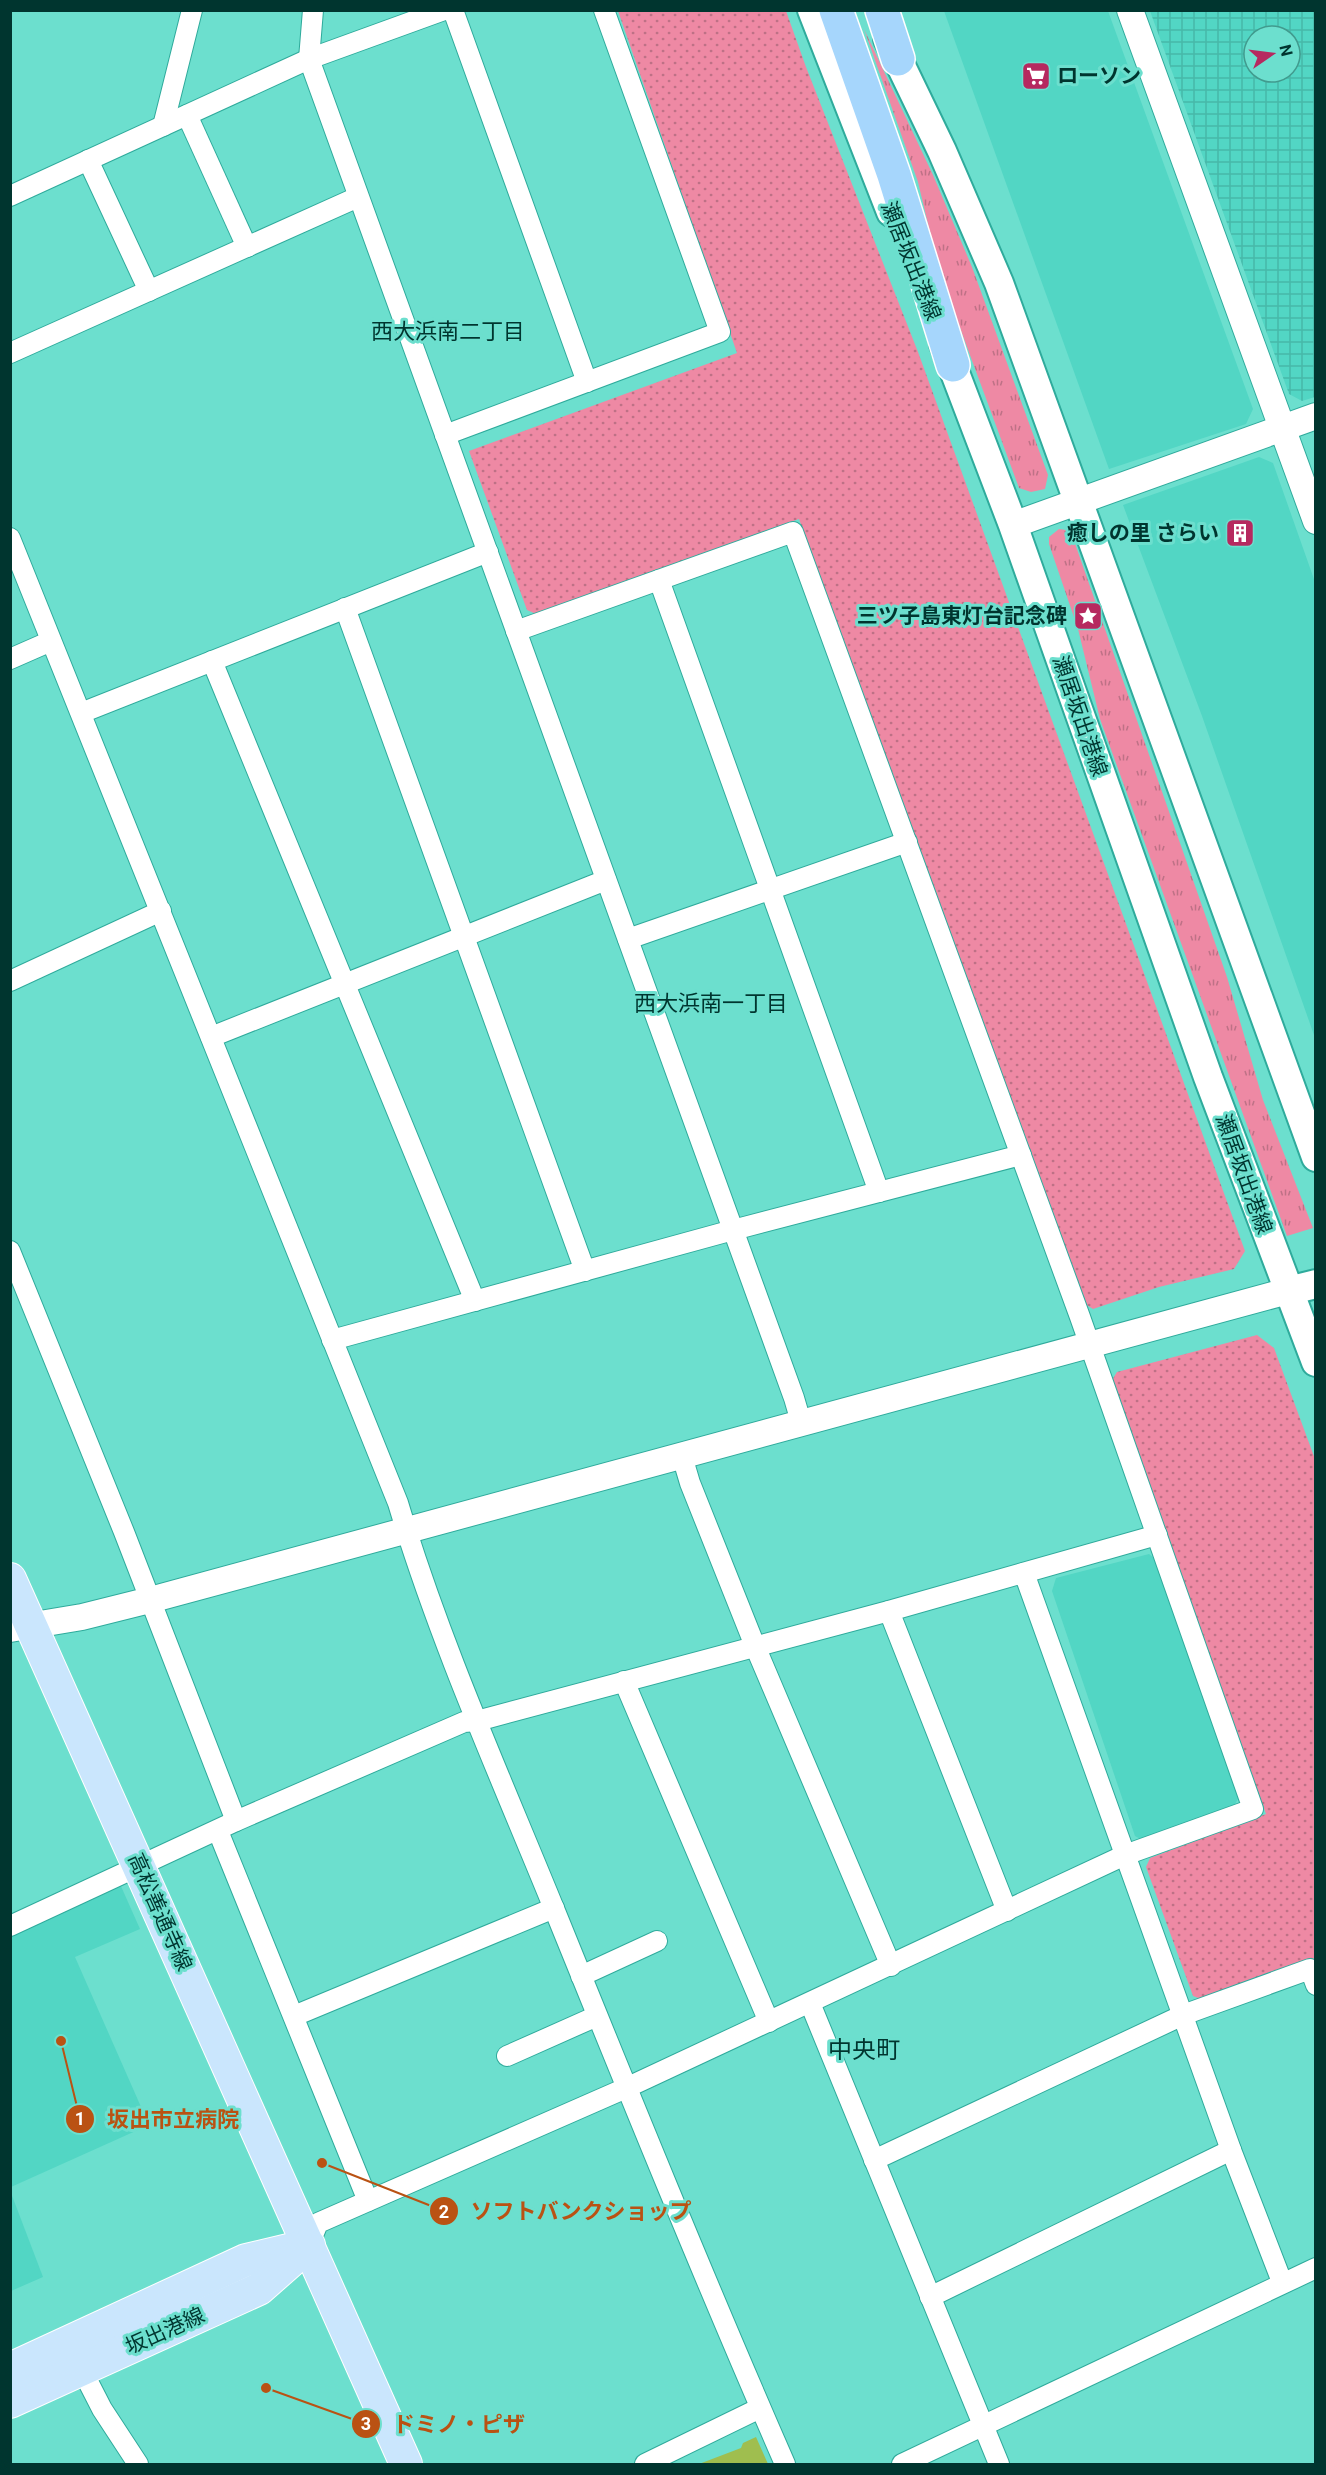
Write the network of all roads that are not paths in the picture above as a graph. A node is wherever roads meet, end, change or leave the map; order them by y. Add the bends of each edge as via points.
1 (192, 10) edge
2 (314, 10) edge
3 (444, 10) edge
4 (453, 10) edge
5 (604, 10) edge
6 (812, 10) edge
7 (836, 10) edge
8 (849, 10) edge
9 (874, 10) edge
10 (882, 10) edge
11 (888, 10) edge
12 (1130, 10) edge
13 (309, 59) junction
14 (897, 59) junction
15 (187, 115) junction
16 (163, 126) junction
17 (88, 160) junction
18 (12, 190) edge
19 (358, 196) junction
20 (247, 247) junction
21 (149, 291) junction
22 (10, 353) edge
23 (952, 365) junction
24 (587, 382) junction
25 (1316, 416) edge
26 (1282, 428) junction
27 (445, 435) junction
28 (1078, 502) junction
29 (1316, 521) edge
30 (1013, 525) junction
31 (10, 538) edge
32 (488, 552) junction
33 (18, 580) edge
34 (659, 580) junction
35 (345, 608) junction
36 (516, 631) junction
37 (51, 641) junction
38 (10, 659) edge
39 (212, 661) junction
40 (81, 713) junction
41 (907, 842) junction
42 (606, 880) junction
43 (770, 890) junction
44 (160, 911) junction
45 (464, 936) junction
46 (628, 939) junction
47 (10, 981) edge
48 (345, 984) junction
49 (211, 1037) junction
50 (1021, 1155) junction
51 (1316, 1157) edge
52 (879, 1192) junction
53 (733, 1230) junction
54 (10, 1251) edge
55 (585, 1270) junction
56 (1316, 1284) edge
57 (1288, 1291) junction
58 (475, 1301) junction
59 (332, 1340) junction
60 (1090, 1344) junction
61 (1316, 1362) edge
62 (801, 1422) junction
63 (682, 1456) junction
64 (406, 1531) junction
65 (1157, 1535) junction
66 (1024, 1573) junction
67 (10, 1579) edge
68 (150, 1600) junction
69 (889, 1611) junction
70 (21, 1627) edge
71 (755, 1646) junction
72 (624, 1681) junction
73 (477, 1722) junction
74 (236, 1821) junction
75 (218, 1831) junction
76 (1125, 1855) junction
77 (139, 1865) junction
78 (554, 1908) junction
79 (1007, 1911) junction
80 (10, 1926) edge
81 (657, 1941) dead end
82 (891, 1966) junction
83 (581, 1976) junction
84 (1316, 1985) edge
85 (810, 2003) junction
86 (1183, 2015) junction
87 (294, 2016) junction
88 (597, 2016) junction
89 (769, 2022) junction
90 (507, 2056) dead end
91 (626, 2088) junction
92 (1231, 2150) junction
93 (874, 2160) junction
94 (368, 2201) junction
95 (309, 2245) junction
96 (1316, 2268) edge
97 (1282, 2282) junction
98 (930, 2297) junction
99 (81, 2368) junction
100 (10, 2370) edge
101 (10, 2402) edge
102 (760, 2408) junction
103 (983, 2427) junction
104 (138, 2464) edge
105 (406, 2464) edge
106 (645, 2464) edge
107 (785, 2464) edge
108 (902, 2464) edge
109 (999, 2464) edge

1 - 16 street
2 - 13 street
3 - 13 street
4 - 24 street
5 - 24 street via 720,332
6 - 23 main road, 瀬居坂出港線
7 - 23 highway via 894,175
8 - 23 main road via 904,172
9 - 14 main road
10 - 14 highway
11 - 14 main road
12 - 26 street
13 - 15 street
13 - 19 street
14 - 28 main road via 999,283
15 - 16 street
15 - 20 street
16 - 17 street
17 - 18 street
17 - 21 street
19 - 20 street
19 - 27 street
20 - 21 street
21 - 22 street
23 - 30 main road, 瀬居坂出港線
24 - 27 street
25 - 26 street
26 - 28 street
26 - 29 street
27 - 32 street
28 - 30 street
28 - 51 main road
30 - 57 main road, 瀬居坂出港線 via 1204,1066
31 - 33 street
32 - 35 street
32 - 36 street
33 - 37 street
34 - 36 street
34 - 41 street via 793,532
34 - 43 street
35 - 39 street
35 - 45 street
36 - 42 street
37 - 38 street
37 - 40 street
39 - 40 street
39 - 48 street
40 - 44 street
41 - 43 street
41 - 50 street
42 - 45 street
42 - 46 street
43 - 46 street
43 - 52 street
44 - 47 street
44 - 49 street
45 - 48 street
45 - 55 street
46 - 53 street
48 - 49 street
48 - 58 street
49 - 59 street
50 - 52 street
50 - 60 street
52 - 53 street
53 - 55 street
53 - 62 street
54 - 68 street
55 - 58 street
56 - 57 main road
57 - 60 street
57 - 61 main road, 瀬居坂出港線
58 - 59 street
59 - 64 street
60 - 62 street
60 - 65 street
62 - 63 street
63 - 64 street
63 - 71 street
64 - 68 street
64 - 73 street
65 - 66 street
65 - 76 street via 1253,1809
66 - 69 street
66 - 76 street
67 - 70 main road, 高松善通寺線
68 - 70 street
68 - 74 street
69 - 71 street
69 - 79 street
70 - 77 main road, 高松善通寺線
71 - 72 street
71 - 82 street
72 - 73 street
72 - 89 street
73 - 74 street via 464,1722
73 - 78 street
74 - 75 street
75 - 77 street
75 - 87 street
76 - 79 street
76 - 86 street
77 - 80 street
77 - 95 main road, 高松善通寺線
78 - 83 street
78 - 87 street
79 - 82 street
81 - 83 street
82 - 85 street
83 - 88 street
84 - 86 street via 1310,1969
85 - 89 street
85 - 93 street
86 - 92 street
86 - 93 street
87 - 94 street
88 - 90 street
88 - 91 street
89 - 91 street
91 - 94 street
91 - 102 street
92 - 97 street
92 - 98 street
93 - 98 street
94 - 95 street via 318,2223
95 - 99 main road, 坂出港線 via 259,2289
95 - 100 main road, 坂出港線 via 246,2260
95 - 105 main road
96 - 97 street
97 - 103 street
98 - 103 street
99 - 101 main road, 坂出港線
99 - 104 street
102 - 106 street
102 - 107 street
103 - 108 street
103 - 109 street

